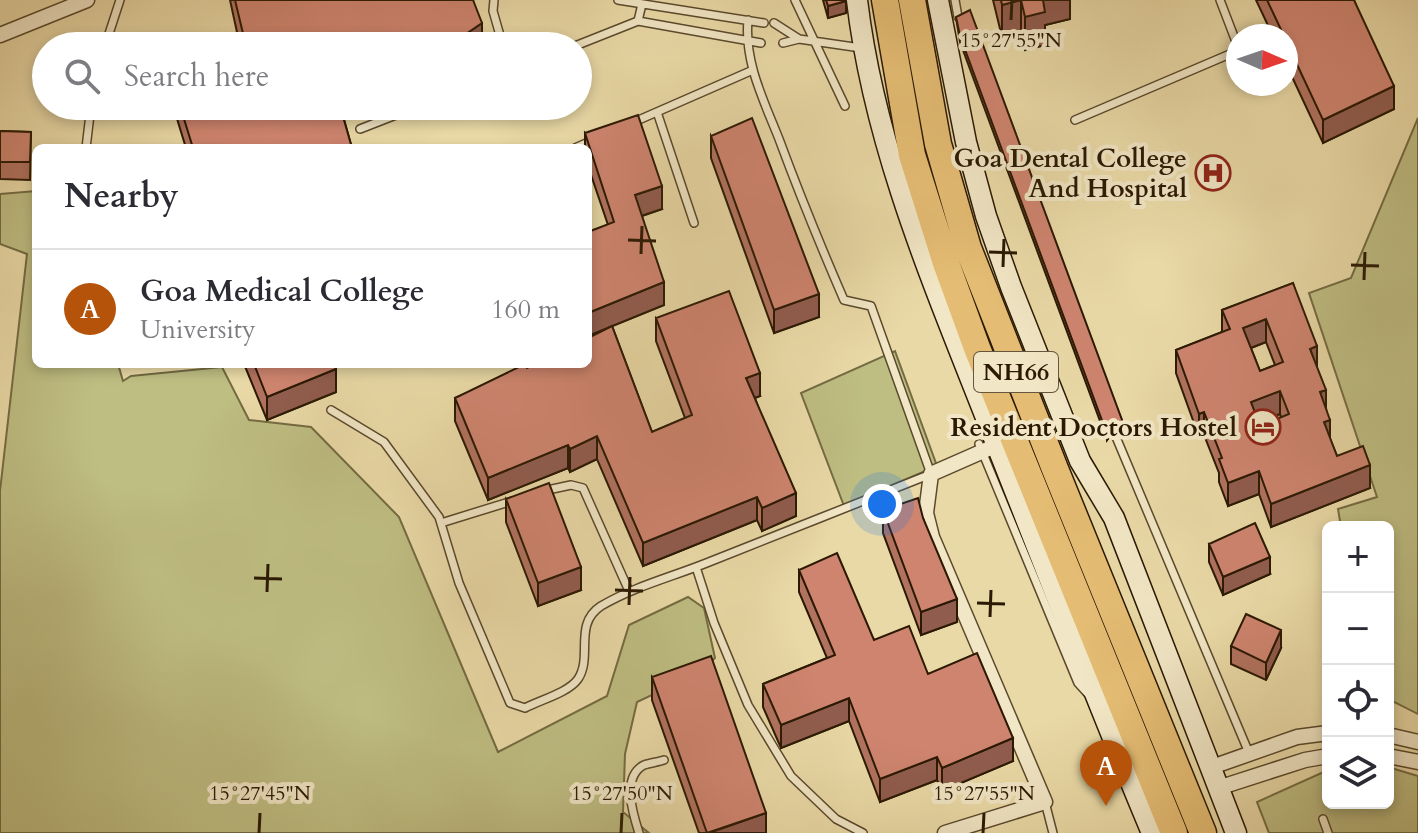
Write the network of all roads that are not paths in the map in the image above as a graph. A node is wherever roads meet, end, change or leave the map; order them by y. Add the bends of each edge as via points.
1 (87, 0) edge
2 (120, 0) edge
3 (494, 0) edge
4 (618, 0) edge
5 (795, 0) edge
6 (857, 0) edge
7 (885, 0) edge
8 (912, 0) edge
9 (938, 0) edge
10 (955, 0) edge
11 (1220, 0) edge
12 (642, 4) junction
13 (958, 17) edge
14 (748, 20) junction
15 (638, 21) junction
16 (764, 23) dead end
17 (774, 23) dead end
18 (1229, 24) edge
19 (110, 32) edge
20 (499, 32) edge
21 (0, 35) edge
22 (592, 39) edge
23 (799, 39) junction
24 (746, 40) junction
25 (813, 40) junction
26 (761, 43) dead end
27 (783, 43) dead end
28 (863, 48) junction
29 (1226, 56) edge
30 (753, 70) junction
31 (845, 106) dead end
32 (657, 112) junction
33 (89, 120) edge
34 (383, 120) edge
35 (1075, 120) dead end
36 (630, 123) edge
37 (360, 129) dead end
38 (604, 135) edge
39 (86, 144) edge
40 (584, 144) edge
41 (694, 223) dead end
42 (331, 410) dead end
43 (1116, 437) dead end
44 (986, 448) junction
45 (931, 474) junction
46 (529, 496) edge
47 (514, 500) edge
48 (441, 523) junction
49 (696, 567) junction
50 (629, 591) junction
51 (1322, 734) edge
52 (1394, 736) edge
53 (1418, 742) edge
54 (1249, 753) junction
55 (1322, 757) edge
56 (1394, 757) edge
57 (664, 760) dead end
58 (1418, 762) edge
59 (1209, 768) junction
60 (1218, 788) junction
61 (1045, 802) junction
62 (1323, 819) dead end
63 (639, 833) edge
64 (863, 833) edge
65 (945, 833) edge
66 (1053, 833) edge
67 (1152, 833) edge
68 (1174, 833) edge
69 (1203, 833) edge
70 (1236, 833) edge
71 (1328, 833) edge

1 - 21 street
2 - 19 lane
3 - 20 lane
4 - 12 lane
5 - 25 lane
6 - 28 street
7 - 68 highway, NH66 via 912,155 946,263
8 - 69 highway, NH66 via 938,144 968,248
9 - 59 street via 966,142 1011,287 1080,461 1114,518
10 - 13 lane
11 - 18 lane
12 - 14 lane
12 - 15 lane
14 - 16 lane
14 - 24 lane
15 - 22 lane
15 - 24 lane
17 - 23 lane
23 - 25 lane
23 - 27 lane
24 - 26 lane
24 - 30 lane
25 - 28 lane
25 - 31 lane
28 - 44 street via 882,136
29 - 35 lane
30 - 32 lane
30 - 45 lane via 844,300 871,306
32 - 36 lane
32 - 41 lane
33 - 39 lane
34 - 37 lane
38 - 40 lane
42 - 48 lane via 384,442
43 - 54 lane
44 - 45 street
44 - 67 street
45 - 49 lane
45 - 61 street via 926,513 932,537
46 - 50 lane via 571,485 583,488
47 - 48 lane
48 - 50 lane via 459,583 516,707 525,708 580,677 586,624 597,609
49 - 50 lane
49 - 64 lane via 748,705 791,776 836,819
51 - 54 street
52 - 53 street
54 - 59 street
55 - 60 street
56 - 58 street
57 - 63 lane via 644,765 630,787
59 - 60 street
60 - 70 street
61 - 65 street
61 - 66 lane
62 - 71 lane

